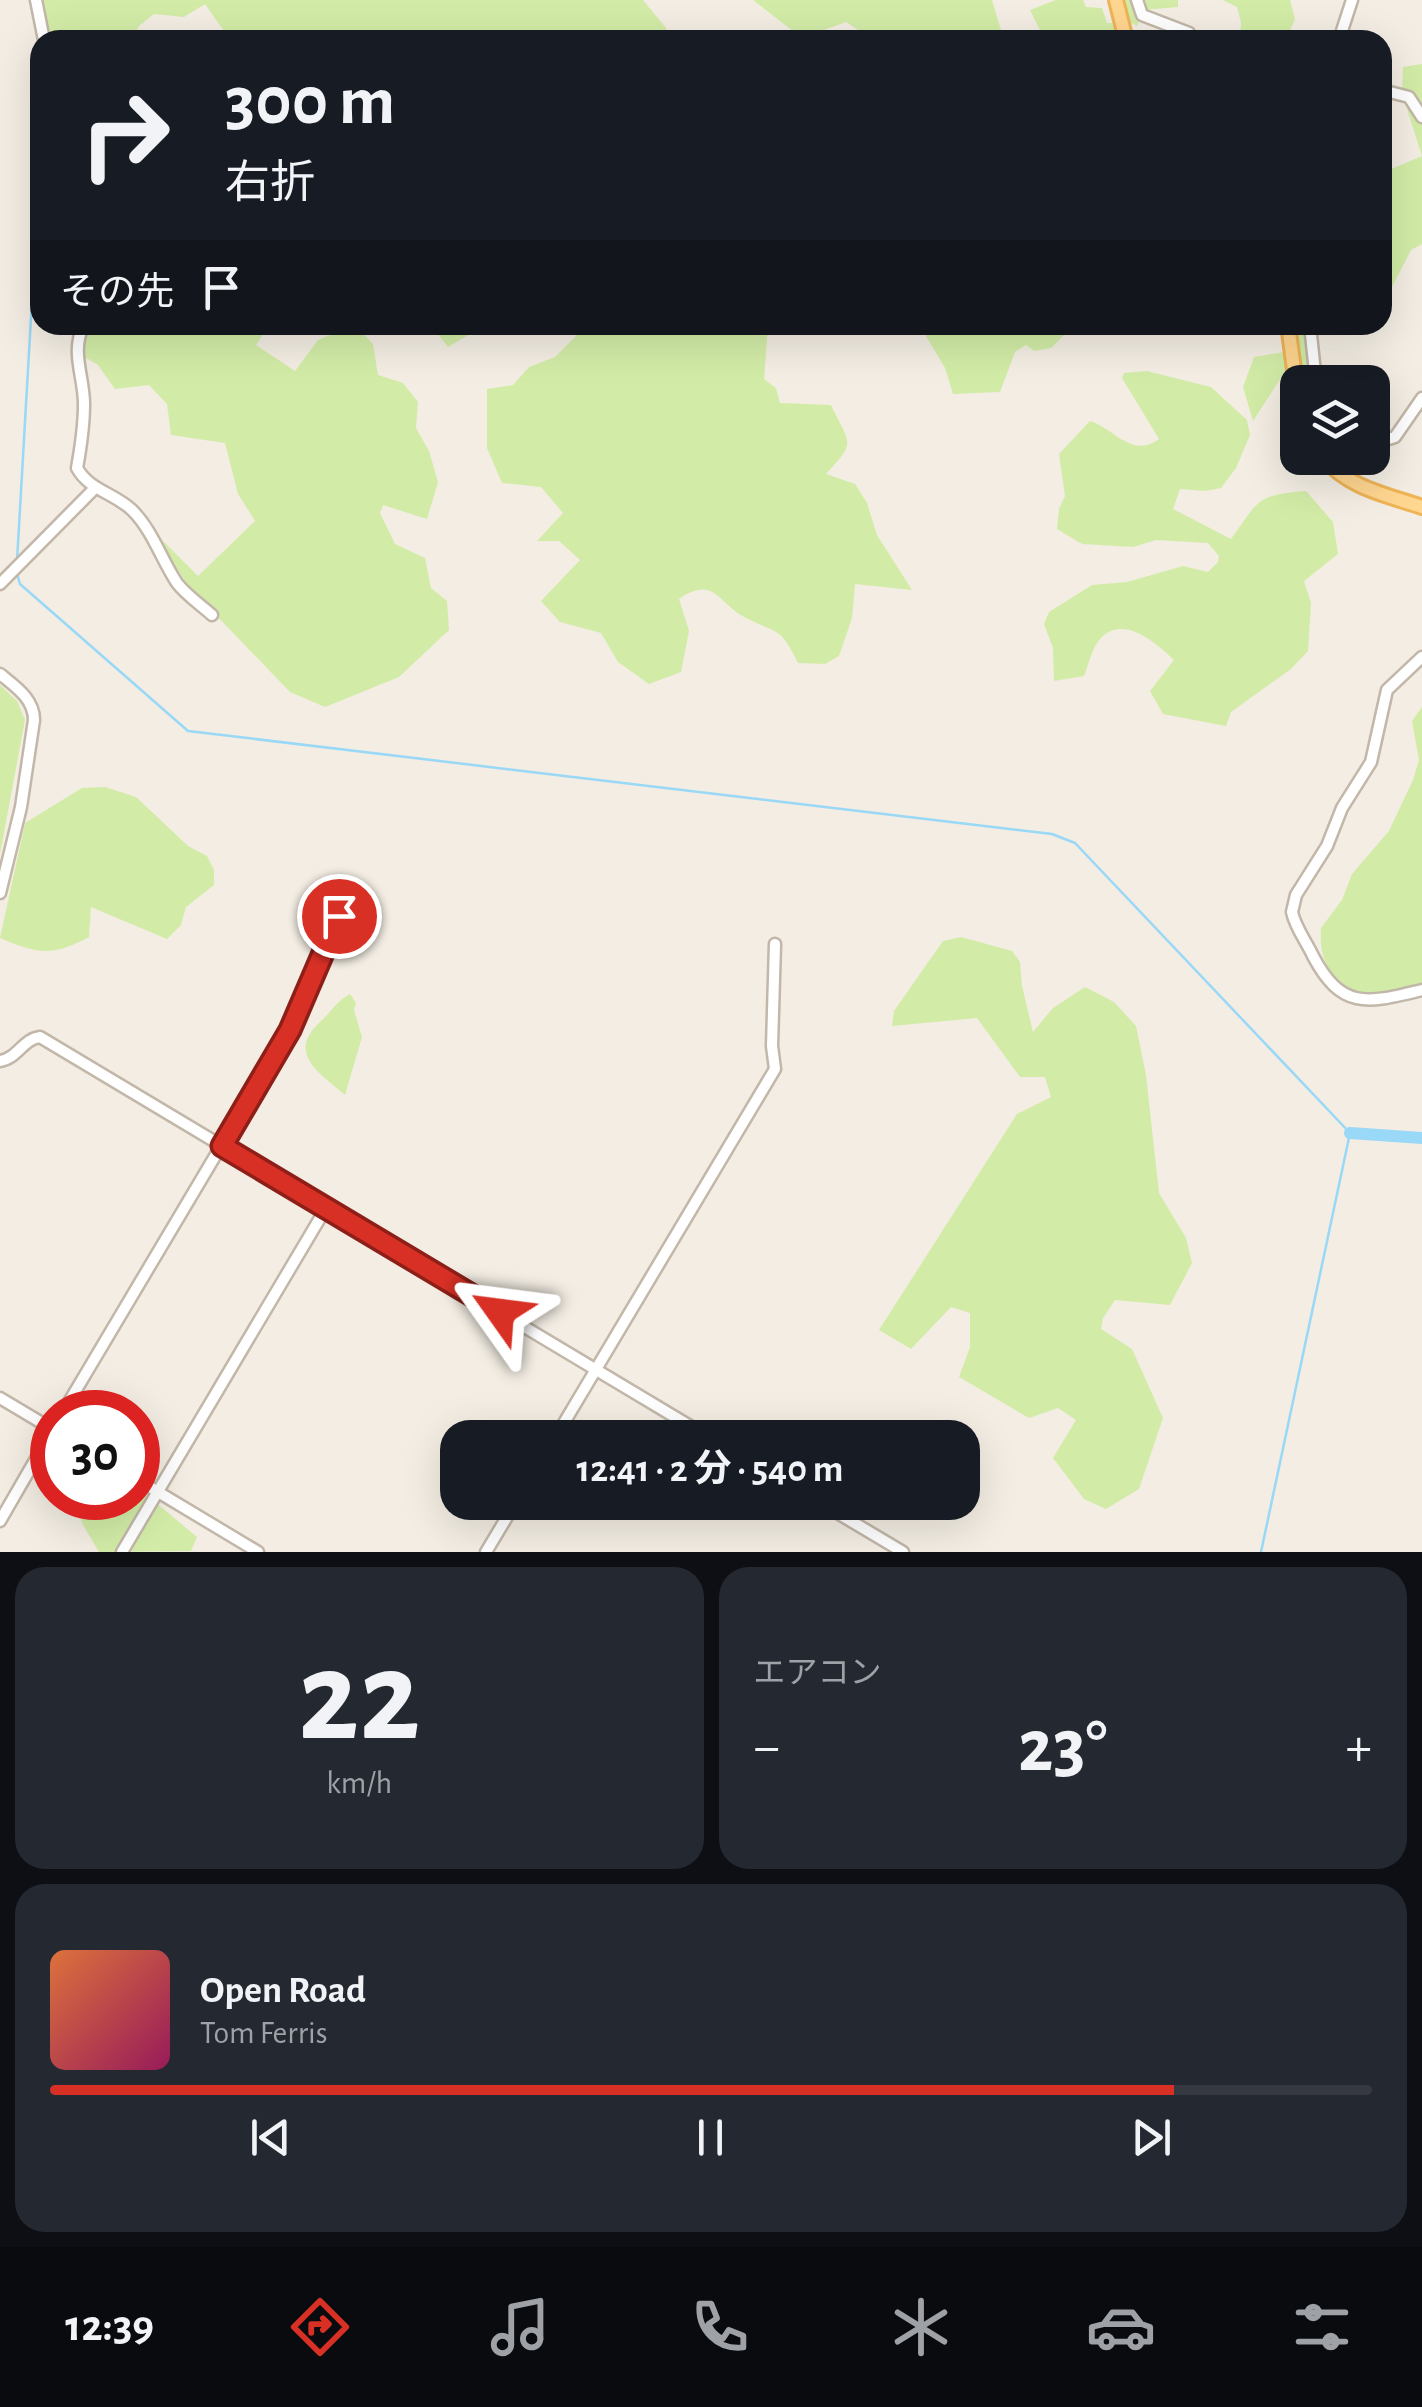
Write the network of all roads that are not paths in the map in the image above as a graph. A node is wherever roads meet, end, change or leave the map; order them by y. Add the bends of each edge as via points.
1 (36, 0) edge
2 (1116, 0) edge
3 (1137, 0) edge
4 (1352, 0) edge
5 (42, 30) edge
6 (1124, 30) edge
7 (1182, 30) edge
8 (1342, 30) edge
9 (1392, 92) edge
10 (1422, 117) edge
11 (81, 335) edge
12 (1289, 335) edge
13 (1311, 335) edge
14 (1293, 365) edge
15 (1314, 365) edge
16 (1422, 398) edge
17 (1390, 439) edge
18 (1346, 475) edge
19 (94, 488) junction
20 (1422, 507) edge
21 (0, 584) edge
22 (212, 615) dead end
23 (1420, 660) edge
24 (0, 674) edge
25 (0, 893) edge
26 (339, 916) dead end
27 (775, 944) dead end
28 (1422, 990) edge
29 (0, 1061) edge
30 (222, 1146) junction
31 (326, 1208) junction
32 (596, 1369) junction
33 (76, 1390) edge
34 (0, 1398) edge
35 (30, 1416) edge
36 (566, 1420) edge
37 (680, 1420) edge
38 (30, 1468) edge
39 (160, 1489) edge
40 (160, 1493) edge
41 (141, 1520) edge
42 (505, 1520) edge
43 (850, 1520) edge
44 (0, 1521) edge
45 (122, 1552) edge
46 (258, 1552) edge
47 (486, 1552) edge
48 (904, 1552) edge

1 - 5 street
2 - 6 main road
3 - 7 street via 1142,15
4 - 8 street
9 - 10 street via 1409,96
11 - 19 street via 76,348 84,402 77,468
12 - 14 main road
13 - 15 street
16 - 17 street
18 - 20 main road
19 - 21 street
19 - 22 street via 136,514 179,586
23 - 28 street via 1388,690 1371,762 1292,912 1338,990 1362,1000
24 - 25 street via 28,699 34,720
26 - 30 street via 290,1030
27 - 32 street via 775,1068
29 - 30 street via 40,1038
30 - 31 street
30 - 33 street
31 - 32 street
31 - 39 street
32 - 36 street
32 - 37 street
34 - 35 street
38 - 44 street
40 - 46 street
41 - 45 street
42 - 47 street
43 - 48 street

